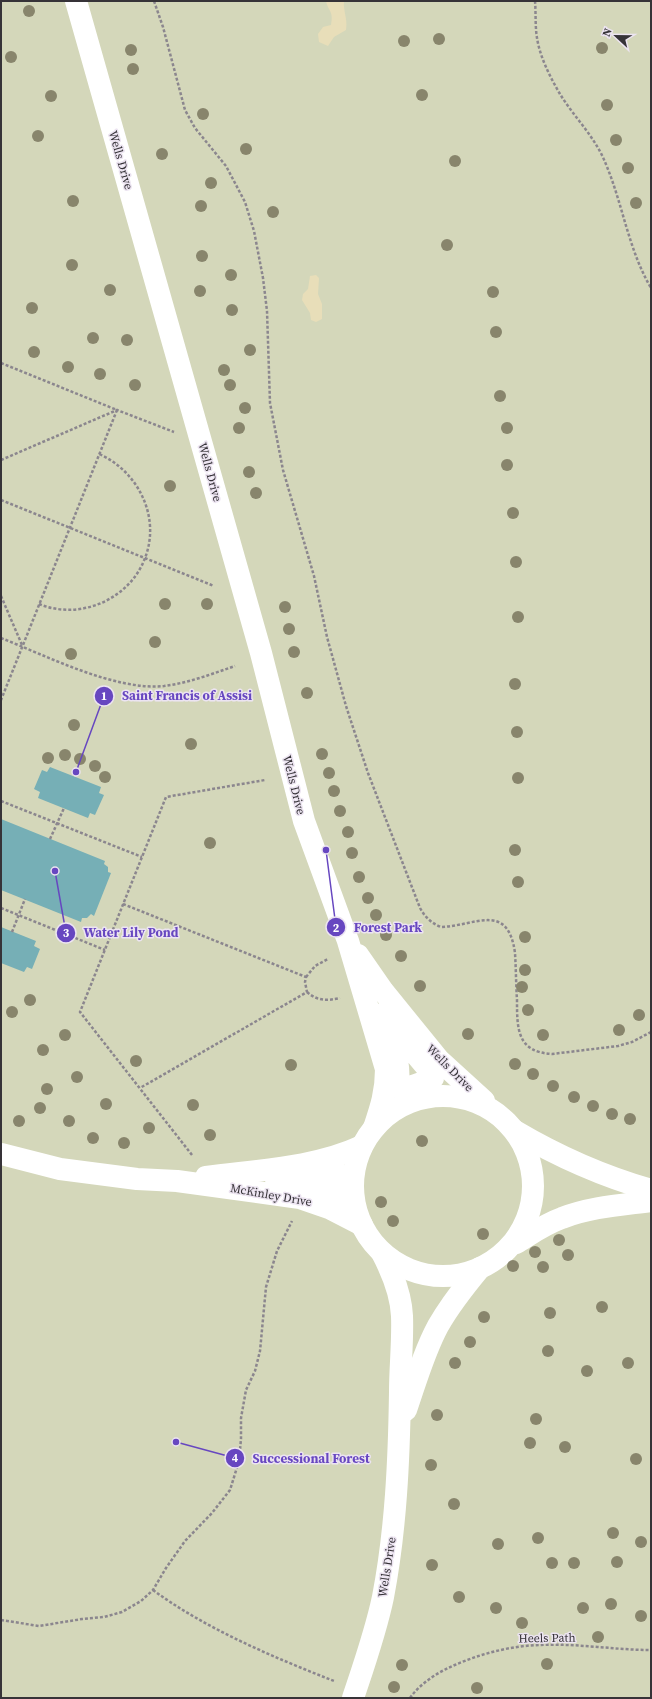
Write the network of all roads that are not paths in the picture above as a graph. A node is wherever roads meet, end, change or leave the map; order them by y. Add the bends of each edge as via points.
1 (76, 1) edge
2 (348, 941) junction
3 (498, 1114) junction
4 (374, 1128) junction
5 (515, 1130) junction
6 (362, 1146) junction
7 (1, 1154) edge
8 (177, 1181) junction
9 (651, 1190) edge
10 (651, 1201) edge
11 (362, 1225) junction
12 (510, 1247) junction
13 (382, 1252) junction
14 (480, 1268) junction
15 (399, 1432) junction
16 (346, 1690) edge

1 - 2 street, Wells Drive via 261,653 304,821
2 - 3 street, Wells Drive via 382,991 439,1060
2 - 4 street, Wells Drive via 386,1069 383,1103
3 - 4 street via 480,1103 465,1098 449,1095 432,1096 400,1106
3 - 5 street
4 - 6 street
5 - 9 street via 539,1145 591,1170
5 - 12 street via 531,1164 533,1193 526,1221
6 - 8 street, McKinley Drive via 317,1162
6 - 11 street via 354,1172 354,1199
7 - 8 street, McKinley Drive via 68,1170 137,1179
8 - 11 street, McKinley Drive via 300,1198 329,1208
10 - 12 street via 563,1217
11 - 13 street
12 - 14 street
13 - 14 street via 400,1265 430,1275 456,1275
13 - 15 street, Wells Drive via 396,1284 402,1316
14 - 15 street, Wells Drive via 447,1311 430,1342
15 - 16 street, Wells Drive via 392,1535 383,1598 369,1651

